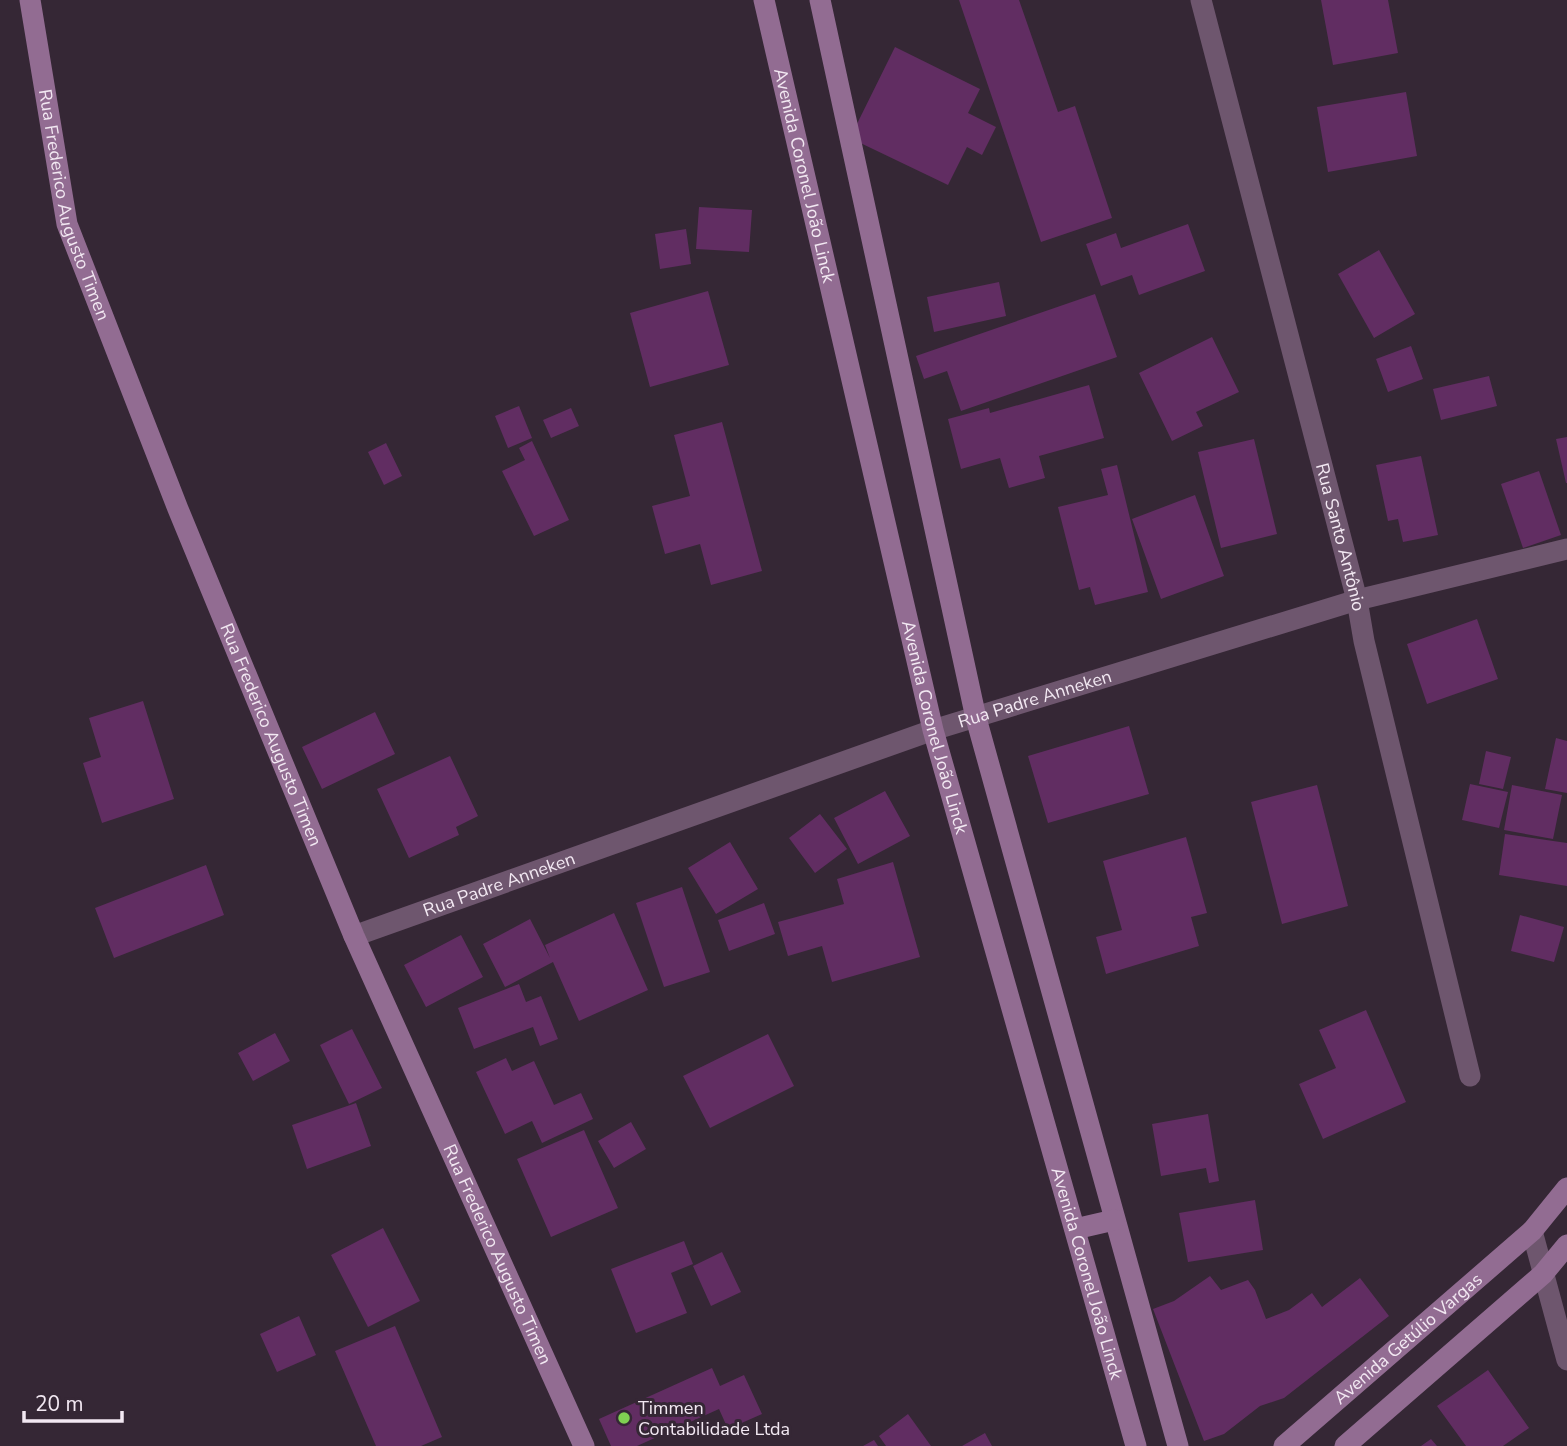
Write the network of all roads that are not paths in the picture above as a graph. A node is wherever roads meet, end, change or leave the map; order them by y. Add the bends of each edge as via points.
1 (30, 0) edge
2 (764, 0) edge
3 (820, 0) edge
4 (1201, 0) edge
5 (1567, 549) edge
6 (1357, 600) junction
7 (976, 718) junction
8 (933, 730) junction
9 (354, 936) junction
10 (1471, 1076) dead end
11 (1567, 1188) edge
12 (1114, 1220) junction
13 (1075, 1229) junction
14 (1532, 1231) junction
15 (1567, 1245) edge
16 (1544, 1274) junction
17 (1567, 1360) edge
18 (1367, 1376) junction
19 (1392, 1404) junction
20 (584, 1446) edge
21 (1136, 1446) edge
22 (1178, 1446) edge
23 (1284, 1446) edge
24 (1345, 1446) edge

1 - 9 main road, Rua Frederico Augusto Timen via 67,224 178,509
2 - 8 main road, Avenida Coronel João Linck
3 - 7 main road
4 - 6 street, Rua Santo Antônio
5 - 6 street, Rua Padre Anneken
6 - 7 street, Rua Padre Anneken
6 - 10 street, Rua Santo Antônio
7 - 8 street, Rua Padre Anneken
7 - 12 main road
8 - 9 street, Rua Padre Anneken
8 - 13 main road, Avenida Coronel João Linck
9 - 20 main road, Rua Frederico Augusto Timen
11 - 14 main road, Avenida Getúlio Vargas
12 - 13 main road
12 - 22 main road
13 - 21 main road, Avenida Coronel João Linck
14 - 16 street
14 - 18 main road, Avenida Getúlio Vargas
15 - 16 main road
16 - 17 street
16 - 19 main road
18 - 19 main road
18 - 23 main road, Avenida Getúlio Vargas
19 - 24 main road

